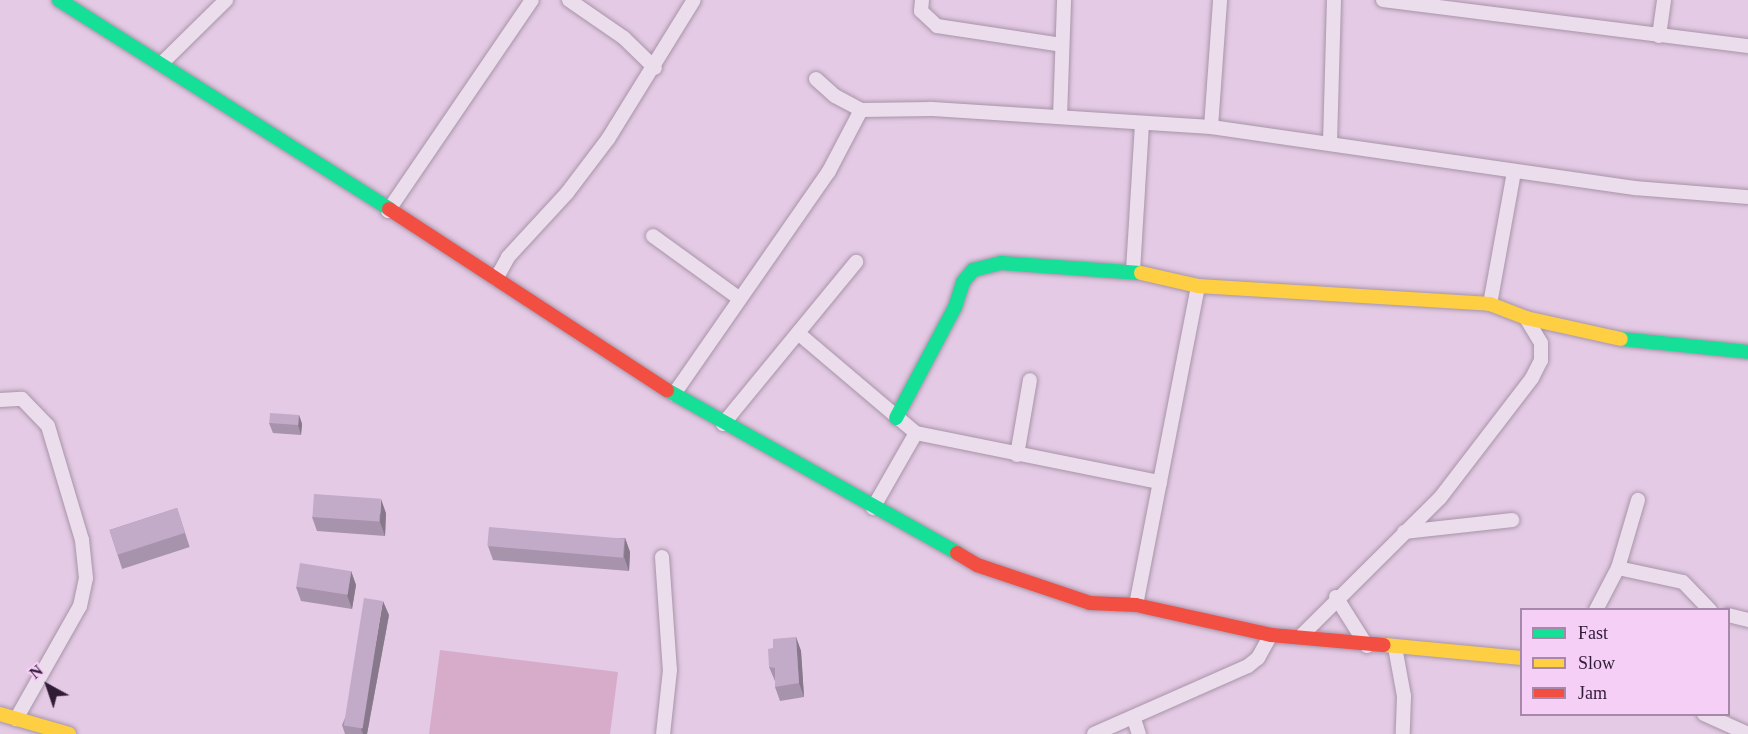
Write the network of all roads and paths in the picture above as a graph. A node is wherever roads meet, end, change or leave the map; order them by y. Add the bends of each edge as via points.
1 (59, 0) edge
2 (226, 0) edge
3 (532, 0) edge
4 (569, 0) edge
5 (694, 0) edge
6 (922, 0) edge
7 (1064, 0) edge
8 (1220, 0) edge
9 (1334, 0) edge
10 (1383, 0) edge
11 (1664, 0) edge
12 (1659, 36) junction
13 (1062, 45) junction
14 (1748, 46) edge
15 (162, 63) junction
16 (655, 68) junction
17 (816, 79) dead end
18 (861, 110) junction
19 (1060, 117) junction
20 (1142, 123) junction
21 (1211, 127) junction
22 (1330, 143) junction
23 (1514, 172) junction
24 (1748, 197) edge
25 (388, 211) junction
26 (653, 236) dead end
27 (856, 262) dead end
28 (1133, 271) junction
29 (496, 279) junction
30 (1198, 286) junction
31 (740, 298) junction
32 (1490, 304) junction
33 (1526, 318) junction
34 (798, 333) junction
35 (1748, 352) edge
36 (1030, 380) dead end
37 (674, 394) junction
38 (0, 400) edge
39 (896, 418) junction
40 (723, 424) junction
41 (916, 433) junction
42 (1017, 454) junction
43 (1160, 482) junction
44 (1638, 500) dead end
45 (873, 508) junction
46 (1512, 520) dead end
47 (1404, 532) junction
48 (663, 556) dead end
49 (1618, 568) junction
50 (1336, 597) junction
51 (1136, 605) junction
52 (1597, 608) edge
53 (1709, 608) edge
54 (1730, 616) edge
55 (1748, 620) edge
56 (1271, 635) junction
57 (1302, 635) junction
58 (1366, 646) junction
59 (1395, 647) junction
60 (1520, 658) edge
61 (0, 714) edge
62 (1708, 716) edge
63 (16, 719) junction
64 (1134, 719) junction
65 (1111, 732) edge
66 (69, 734) edge
67 (663, 734) edge
68 (1094, 734) edge
69 (1139, 734) edge
70 (1403, 734) edge
71 (1748, 734) edge

1 - 15 street
2 - 15 street
3 - 25 street
4 - 16 street via 624,38
5 - 16 street
6 - 13 street via 921,11 937,26
7 - 13 street
8 - 21 street
9 - 22 street
10 - 12 street
11 - 12 street
12 - 14 street
13 - 19 street
15 - 25 street
16 - 29 street via 581,175 508,257
17 - 18 street via 835,96
18 - 19 street via 932,109
18 - 31 street via 829,171
19 - 20 street
20 - 21 street
20 - 28 street
21 - 22 street
22 - 23 street
23 - 24 street via 1635,188
23 - 32 street
25 - 29 street
26 - 31 street
27 - 34 street
28 - 30 street
28 - 39 street via 1001,263 973,270 963,282 955,307
29 - 37 street
30 - 32 street
30 - 43 street
31 - 37 street
32 - 33 street
33 - 35 street via 1661,346
33 - 47 street via 1541,343 1538,370 1440,498
34 - 39 street
34 - 40 street
36 - 42 street
37 - 40 street
38 - 63 street via 22,399 48,426 82,540 86,578 80,606
39 - 41 street
40 - 45 street
41 - 42 street
41 - 45 street
42 - 43 street
43 - 51 street
44 - 49 street
45 - 51 street via 977,565 1090,603
46 - 47 street
47 - 50 street
48 - 67 street via 670,670
49 - 52 street
49 - 53 street via 1683,582
50 - 57 street
50 - 58 street
51 - 56 street
54 - 55 street
56 - 57 street
56 - 64 street via 1258,658 1248,666
57 - 58 street
58 - 59 street
59 - 60 street
59 - 70 street via 1404,696
61 - 63 street
62 - 71 street
63 - 66 street
64 - 65 street
64 - 69 street
65 - 68 street

